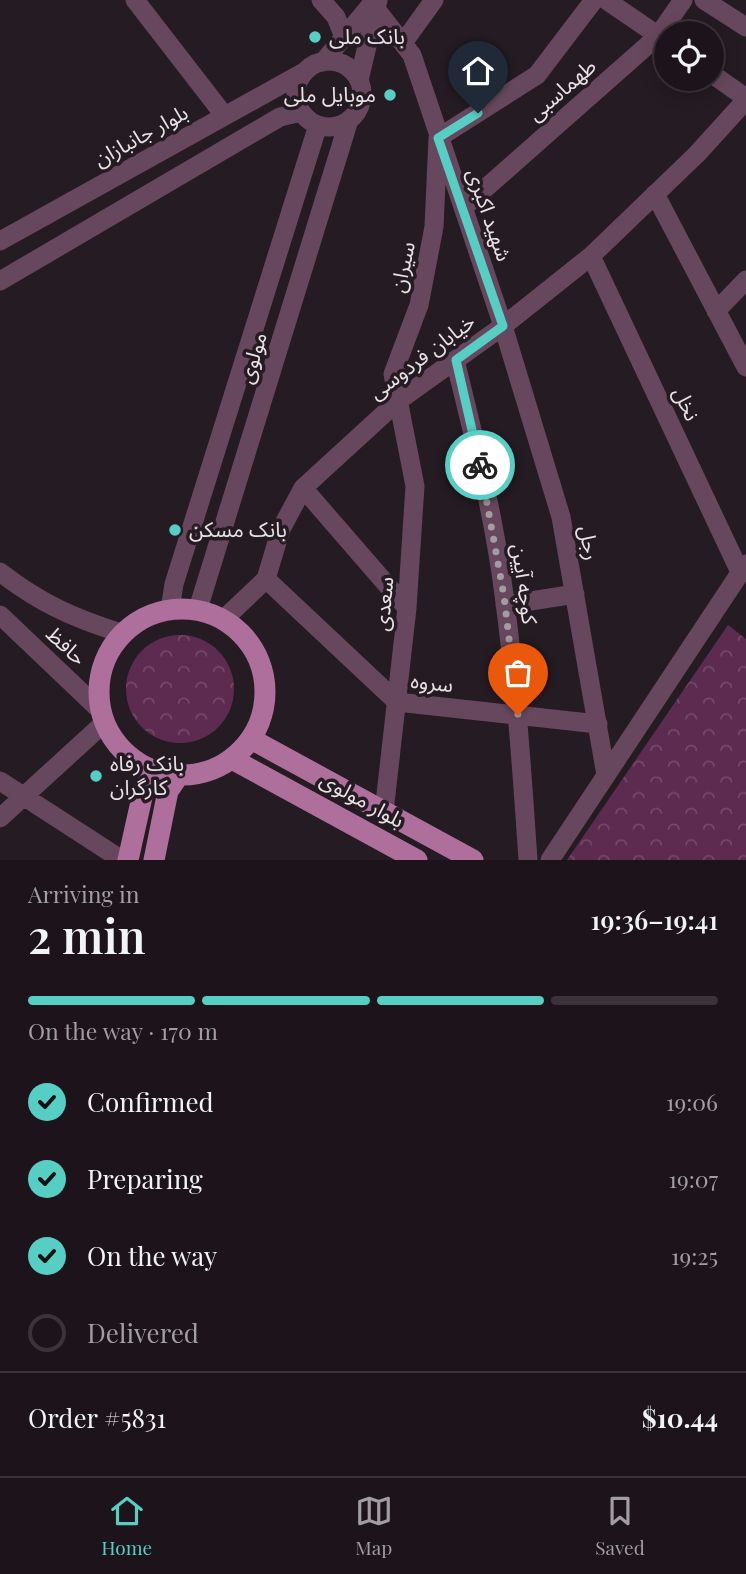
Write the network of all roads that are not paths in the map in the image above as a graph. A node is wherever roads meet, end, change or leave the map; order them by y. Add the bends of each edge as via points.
1 (135, 0) edge
2 (321, 0) edge
3 (434, 0) edge
4 (594, 0) edge
5 (606, 0) edge
6 (683, 0) edge
7 (704, 0) edge
8 (376, 3) edge
9 (672, 21) edge
10 (746, 27) edge
11 (654, 33) edge
12 (344, 37) junction
13 (403, 43) junction
14 (654, 46) edge
15 (323, 62) junction
16 (304, 72) junction
17 (359, 80) junction
18 (724, 83) edge
19 (746, 99) edge
20 (301, 112) junction
21 (224, 115) junction
22 (349, 120) junction
23 (318, 125) junction
24 (438, 138) junction
25 (654, 194) junction
26 (463, 208) junction
27 (43, 217) junction
28 (0, 241) edge
29 (58, 247) junction
30 (591, 256) junction
31 (746, 280) edge
32 (0, 281) edge
33 (716, 311) junction
34 (503, 326) junction
35 (456, 360) junction
36 (745, 360) edge
37 (398, 401) junction
38 (303, 488) junction
39 (743, 568) edge
40 (0, 572) edge
41 (266, 579) junction
42 (575, 594) junction
43 (505, 606) junction
44 (407, 608) junction
45 (170, 609) junction
46 (198, 610) junction
47 (0, 615) edge
48 (224, 619) junction
49 (121, 633) junction
50 (397, 702) junction
51 (518, 715) junction
52 (102, 717) junction
53 (598, 724) junction
54 (251, 739) junction
55 (232, 759) junction
56 (152, 770) junction
57 (179, 775) junction
58 (606, 775) junction
59 (0, 781) edge
60 (24, 797) junction
61 (384, 813) junction
62 (0, 818) edge
63 (404, 857) edge
64 (122, 860) edge
65 (128, 860) edge
66 (154, 860) edge
67 (473, 860) edge
68 (528, 860) edge
69 (550, 860) edge

1 - 21 street
2 - 12 street via 336,17
3 - 13 street
4 - 24 street via 537,75
5 - 11 street
6 - 9 street, طهماسبی
7 - 10 street
8 - 12 street
8 - 13 street, شهید اکبری
8 - 17 street
12 - 15 street
13 - 24 street, شهید اکبری via 412,55
14 - 26 street, طهماسبی
15 - 16 street
15 - 17 street via 344,65
16 - 20 street via 296,91
16 - 21 street, بلوار جانبازان
17 - 22 street via 361,102
18 - 19 street
19 - 25 street, خیابان فردوسی
20 - 23 street
20 - 29 street via 280,117
21 - 27 street, بلوار جانبازان
22 - 23 street via 329,127
22 - 46 street, مولوی
23 - 45 street, مولوی
24 - 26 street, شهید اکبری
24 - 37 street, سیران via 434,227 419,305 393,374
25 - 30 street, خیابان فردوسی
25 - 33 street
26 - 34 street, شهید اکبری
27 - 28 street, بلوار جانبازان
27 - 29 street
29 - 32 street
30 - 34 street, خیابان فردوسی
30 - 39 street, نخل
31 - 33 street
33 - 36 street
34 - 35 street, خیابان فردوسی
34 - 42 street, رجل via 561,517
35 - 37 street, خیابان فردوسی
35 - 43 street, کوچه آیین
37 - 38 street, خیابان فردوسی
37 - 44 street, سعدی via 415,486
38 - 41 street, خیابان فردوسی via 281,529
38 - 44 street
39 - 58 street
40 - 49 street, حافظ via 71,617
41 - 48 street, خیابان فردوسی
41 - 50 street, سروه
42 - 43 street
42 - 53 street, رجل
43 - 51 street, کوچه آیین
44 - 50 street, سعدی
45 - 46 main road
45 - 49 main road via 144,617
46 - 48 main road
47 - 52 street, حافظ
48 - 54 main road via 245,637 260,660 266,687 263,715
49 - 52 main road via 106,656 98,682
50 - 51 street, سروه
50 - 61 street, سعدی
51 - 53 street, سروه
51 - 68 street, کوچه آیین
52 - 56 main road via 116,743
52 - 60 street
53 - 58 street, رجل
54 - 55 main road
54 - 61 main road, بلوار مولوی
55 - 57 main road via 207,772
55 - 63 main road, بلوار مولوی
56 - 57 main road
56 - 65 main road
57 - 66 main road via 168,791
58 - 69 street
59 - 60 street
60 - 62 street
60 - 64 street
61 - 67 main road, بلوار مولوی

